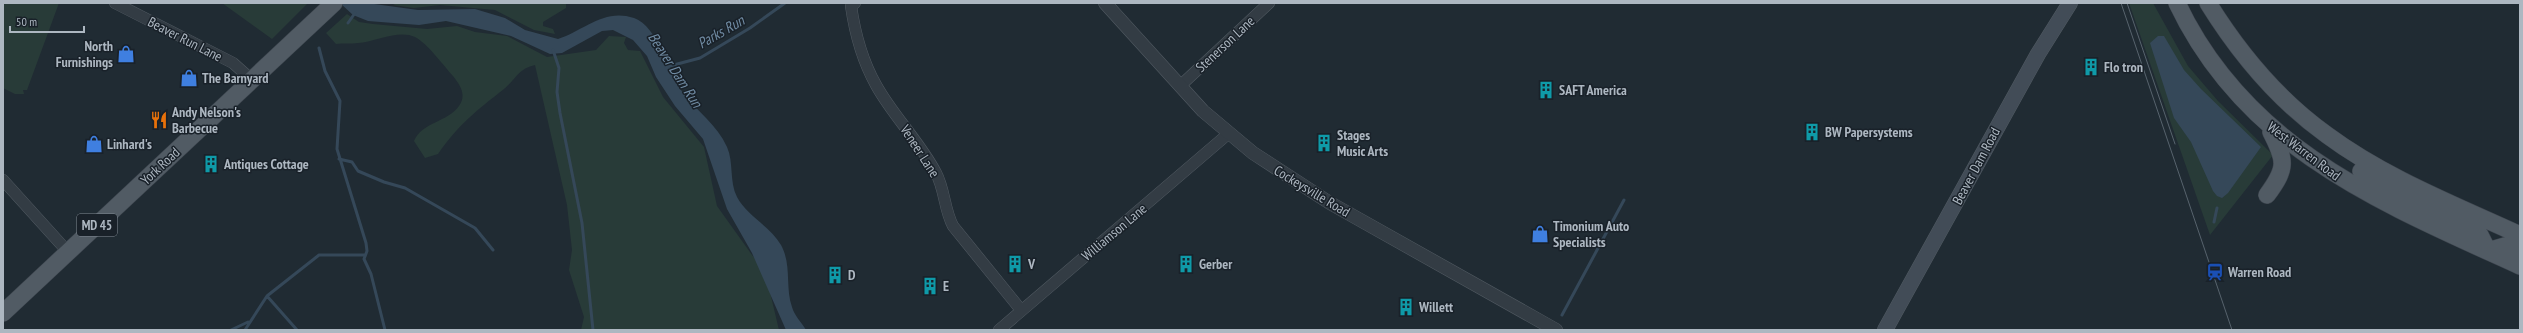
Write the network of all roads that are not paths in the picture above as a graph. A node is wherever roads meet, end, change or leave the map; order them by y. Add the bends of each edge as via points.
1 (115, 3) edge
2 (334, 3) edge
3 (855, 3) edge
4 (1105, 3) edge
5 (1269, 3) edge
6 (2070, 3) edge
7 (2168, 3) edge
8 (2208, 3) edge
9 (2180, 10) edge
10 (252, 80) junction
11 (1180, 86) junction
12 (2304, 117) junction
13 (2267, 123) junction
14 (1228, 134) junction
15 (3, 180) edge
16 (2267, 194) dead end
17 (2520, 236) edge
18 (2520, 249) edge
19 (2488, 251) junction
20 (68, 252) junction
21 (2520, 266) edge
22 (1021, 310) junction
23 (3, 314) edge
24 (1002, 329) edge
25 (1556, 330) edge
26 (1884, 330) edge

1 - 10 street, Beaver Run Lane via 233,63
2 - 10 main road, York Road / MD 45
3 - 22 street, Veneer Lane via 851,6 855,33 864,62 876,86 936,173 952,226
4 - 11 street, Cockeysville Road
5 - 11 street, Stenerson Lane
6 - 26 main road, Beaver Dam Road via 2034,60
7 - 9 main road, West Warren Road
8 - 12 main road, West Warren Road via 2243,55
9 - 13 main road, West Warren Road via 2221,74
10 - 20 main road, York Road / MD 45
11 - 14 street, Cockeysville Road
12 - 17 main road, West Warren Road via 2366,161
12 - 19 main road via 2358,169 2469,226 2480,235
13 - 16 main road via 2281,151 2283,167 2278,180
13 - 19 main road, West Warren Road via 2311,160 2342,179
14 - 22 street, Williamson Lane
14 - 25 street, Cockeysville Road via 1277,171 1323,199
15 - 20 street
18 - 19 main road via 2505,246
19 - 21 main road, West Warren Road
20 - 23 main road, York Road / MD 45
22 - 24 street, Williamson Lane

